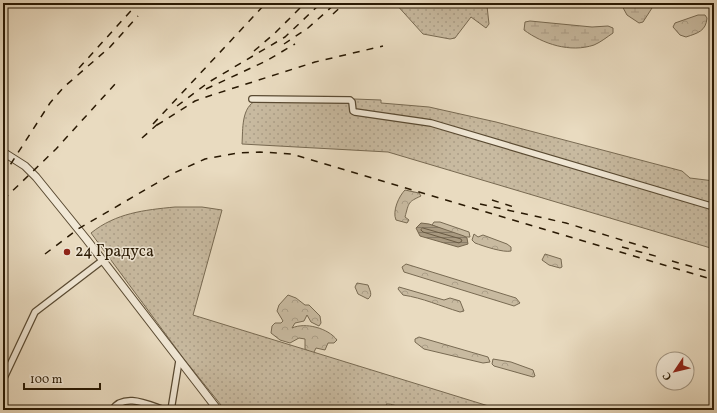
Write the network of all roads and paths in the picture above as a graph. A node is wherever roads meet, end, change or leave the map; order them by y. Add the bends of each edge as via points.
1 (252, 99) dead end
2 (3, 152) edge
3 (714, 207) edge
4 (103, 260) junction
5 (179, 361) junction
6 (3, 380) edge
7 (112, 410) edge
8 (166, 410) edge
9 (171, 410) edge
10 (218, 410) edge

1 - 3 street via 350,100 353,111 356,112 431,123
2 - 4 street via 25,166
4 - 5 street
4 - 6 street via 35,312
5 - 9 street
5 - 10 street
7 - 8 street via 125,400

